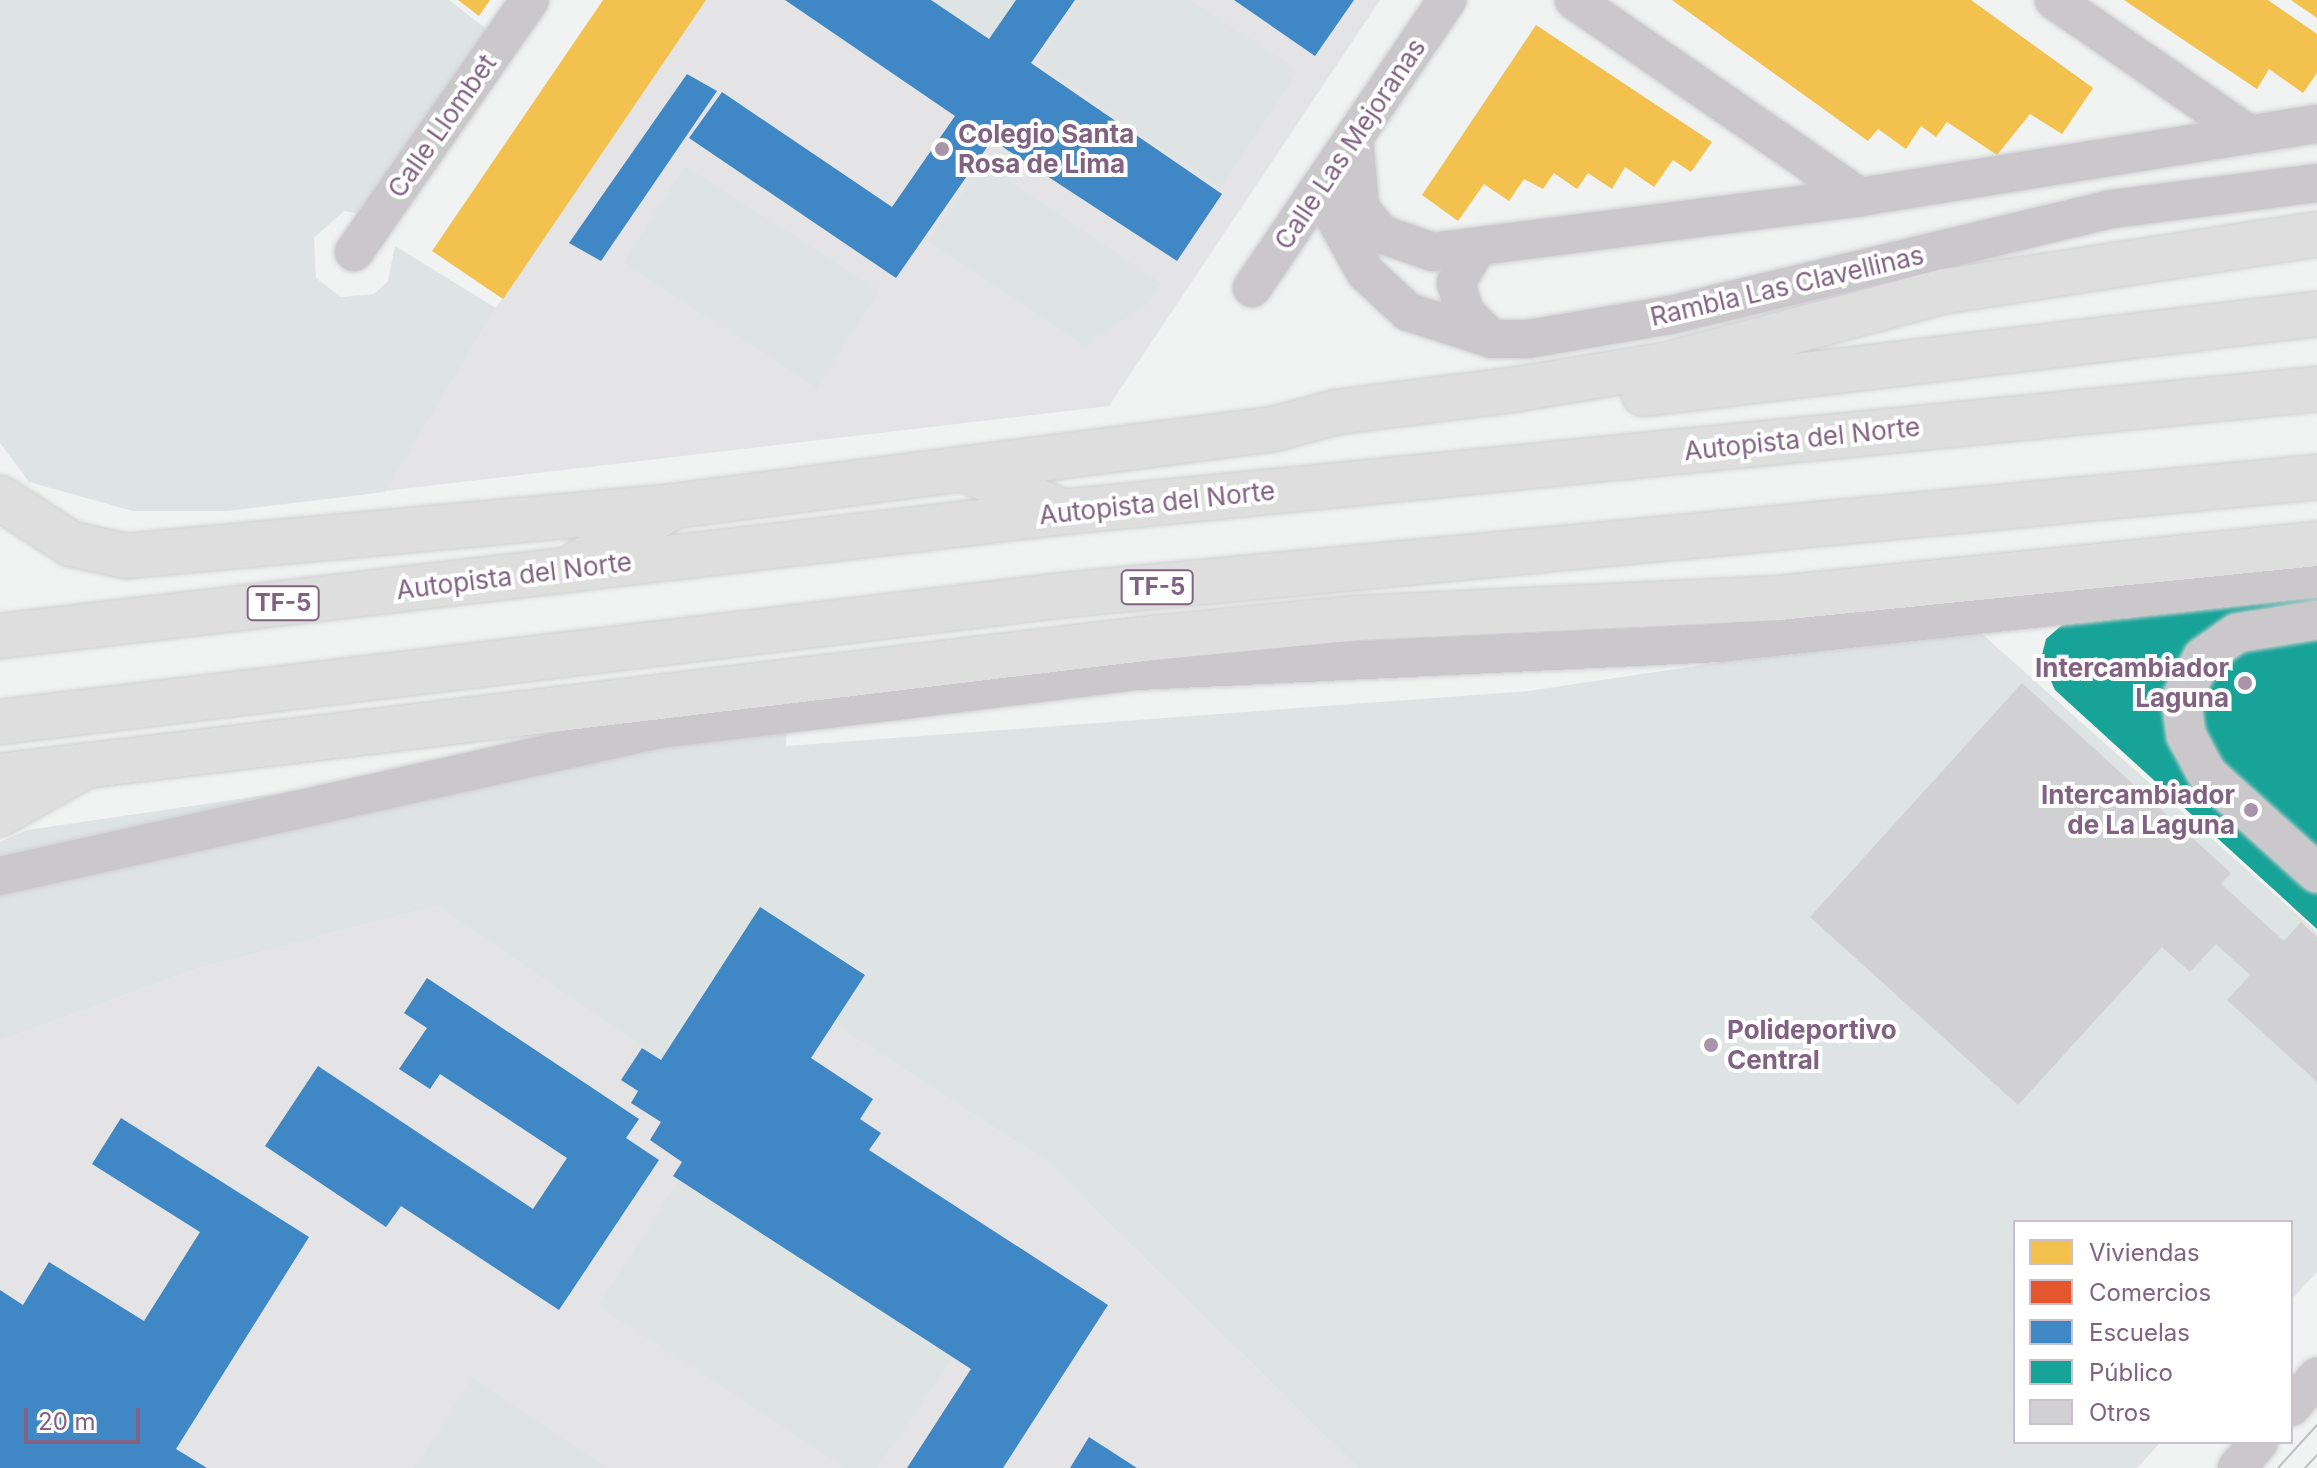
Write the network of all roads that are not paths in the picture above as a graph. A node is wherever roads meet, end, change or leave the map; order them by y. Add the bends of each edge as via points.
1 (530, 0) edge
2 (1447, 0) edge
3 (1574, 0) edge
4 (2054, 0) edge
5 (2317, 124) edge
6 (2248, 134) junction
7 (1354, 139) junction
8 (2317, 183) edge
9 (1320, 191) junction
10 (1860, 197) junction
11 (2317, 234) edge
12 (1477, 248) junction
13 (354, 252) dead end
14 (1252, 288) dead end
15 (2317, 314) edge
16 (1492, 339) junction
17 (2317, 389) edge
18 (1274, 429) junction
19 (963, 469) junction
20 (2317, 477) edge
21 (0, 498) edge
22 (674, 506) junction
23 (1063, 512) junction
24 (2317, 544) edge
25 (566, 570) junction
26 (2317, 578) edge
27 (2317, 620) edge
28 (0, 636) edge
29 (958, 661) junction
30 (1026, 683) junction
31 (896, 701) junction
32 (0, 722) edge
33 (86, 766) junction
34 (0, 776) edge
35 (0, 814) edge
36 (2317, 873) edge
37 (0, 876) edge
38 (2317, 1377) edge
39 (2293, 1405) edge
40 (2257, 1444) edge
41 (2237, 1468) edge

1 - 13 street, Calle Llombet
2 - 7 street, Calle Las Mejoranas
3 - 10 street
4 - 6 street
5 - 6 street
6 - 10 street
7 - 9 street, Calle Las Mejoranas
7 - 12 street via 1360,208 1381,234 1433,252
8 - 16 street, Rambla Las Clavellinas via 2112,209 1670,315
9 - 14 street, Calle Las Mejoranas
9 - 16 street, Rambla Las Clavellinas via 1365,272 1408,312
10 - 12 street
11 - 18 main road via 2078,266 1946,291 1669,364 1337,412
12 - 16 street via 1456,283 1465,313
15 - 18 main road via 1333,431
17 - 23 main road, Autopista del Norte / TF-5
18 - 19 main road
19 - 22 main road
19 - 23 main road
20 - 32 main road, TF-5 via 1065,595
21 - 22 main road via 71,544 126,556
22 - 25 main road
23 - 25 main road, Autopista del Norte / TF-5
24 - 29 main road via 1779,598 1358,618
25 - 28 main road, Autopista del Norte / TF-5
26 - 30 street via 1719,643
27 - 36 street via 2237,633 2203,657 2181,699 2186,735 2207,774
29 - 30 street
29 - 31 street
29 - 33 main road
30 - 31 street
31 - 37 street via 660,729
33 - 34 main road
33 - 35 main road
38 - 39 street
40 - 41 street

